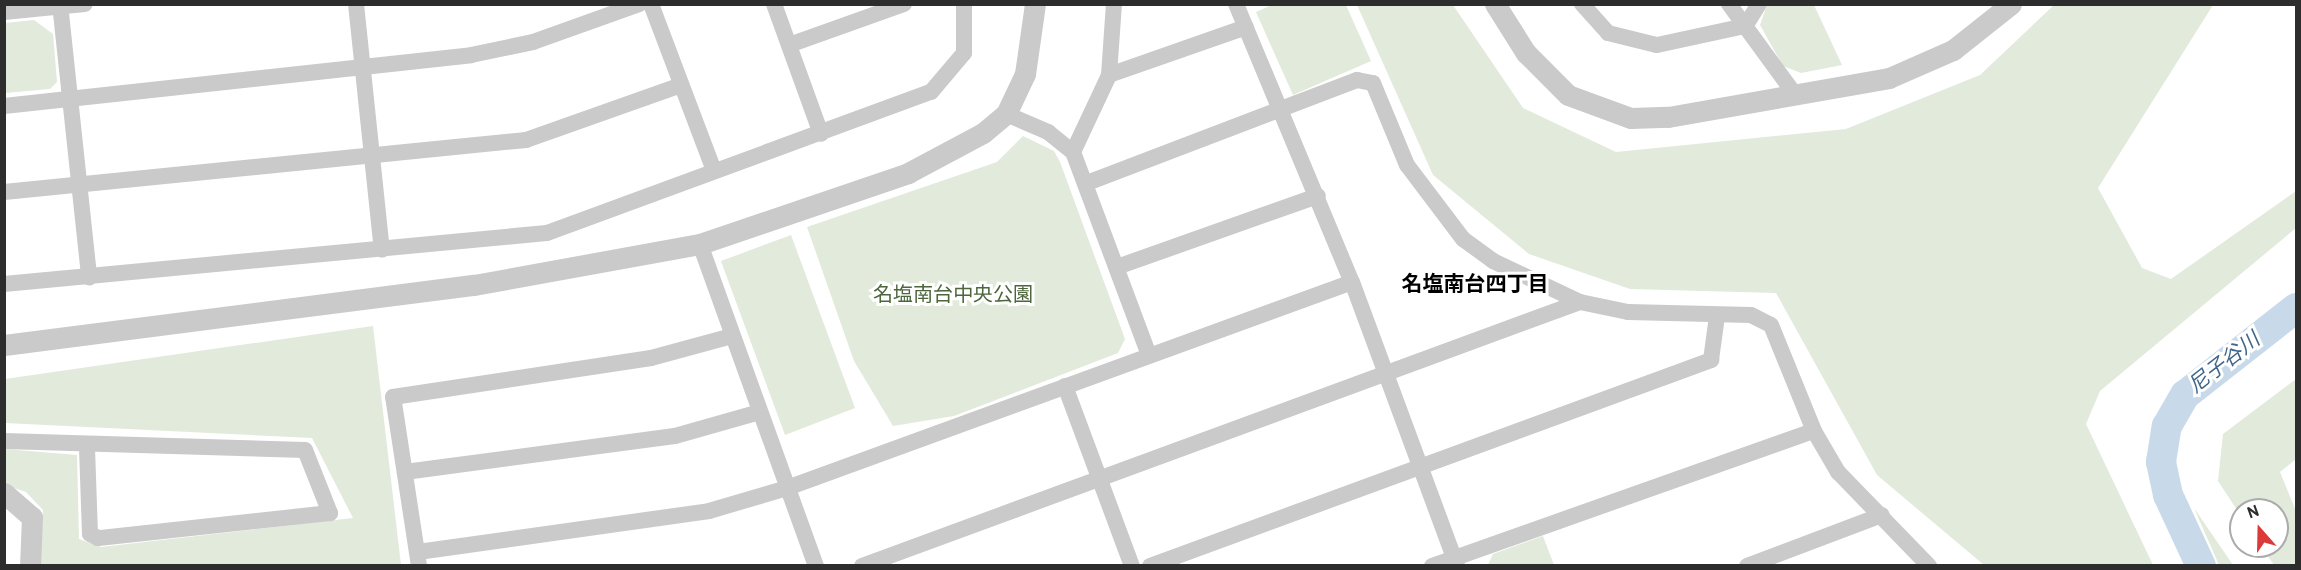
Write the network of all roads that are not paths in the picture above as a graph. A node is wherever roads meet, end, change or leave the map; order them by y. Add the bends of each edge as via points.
1 (85, 4) edge
2 (356, 4) edge
3 (639, 4) edge
4 (651, 4) edge
5 (774, 4) edge
6 (904, 4) edge
7 (964, 4) edge
8 (1035, 4) edge
9 (1114, 4) edge
10 (1236, 4) edge
11 (1495, 4) edge
12 (1582, 4) edge
13 (1729, 4) edge
14 (1759, 4) edge
15 (2010, 4) edge
16 (60, 6) edge
17 (4, 12) edge
18 (1746, 26) junction
19 (1246, 27) junction
20 (789, 45) junction
21 (362, 69) junction
22 (1109, 75) junction
23 (681, 85) junction
24 (1796, 96) junction
25 (71, 100) junction
26 (4, 106) edge
27 (1283, 109) junction
28 (1006, 114) junction
29 (821, 134) junction
30 (1073, 152) junction
31 (371, 157) junction
32 (714, 171) junction
33 (1087, 183) junction
34 (79, 184) junction
35 (4, 192) edge
36 (1318, 196) junction
37 (700, 244) junction
38 (382, 250) junction
39 (1117, 267) junction
40 (89, 277) junction
41 (1352, 282) junction
42 (4, 284) edge
43 (1580, 302) junction
44 (1717, 316) junction
45 (732, 336) junction
46 (4, 345) edge
47 (1149, 355) junction
48 (1387, 372) junction
49 (1065, 386) junction
50 (760, 412) junction
51 (1814, 431) junction
52 (4, 441) edge
53 (87, 446) junction
54 (1421, 467) junction
55 (405, 472) junction
56 (1099, 478) junction
57 (787, 488) junction
58 (4, 493) edge
59 (1882, 515) junction
60 (418, 559) edge
61 (1455, 561) edge
62 (1755, 564) edge
63 (30, 566) edge
64 (816, 566) edge
65 (862, 566) edge
66 (1132, 566) edge
67 (1150, 566) edge
68 (1432, 566) edge
69 (1929, 566) edge

1 - 16 street
2 - 21 street
3 - 21 street via 533,42
4 - 23 street
5 - 20 street
6 - 20 street
7 - 29 street via 964,53 949,76 930,92
8 - 28 street via 1032,55
9 - 22 street
10 - 19 street
11 - 24 street via 1546,76 1568,95 1599,109 1631,118 1668,117
12 - 18 street via 1608,33 1643,44 1667,44
13 - 18 street
14 - 18 street
15 - 24 street via 1953,50 1927,63 1889,78
16 - 17 street
16 - 25 street
18 - 24 street
19 - 22 street
19 - 27 street
20 - 29 street
21 - 25 street
21 - 31 street
22 - 30 street
23 - 31 street via 526,140
23 - 32 street
25 - 26 street
25 - 34 street
27 - 33 street
27 - 36 street
27 - 43 street via 1357,80 1373,83 1407,165 1463,239 1530,282
28 - 30 street via 1048,132
28 - 37 street via 937,161
29 - 32 street
30 - 33 street
31 - 34 street
31 - 38 street
32 - 38 street via 547,232
33 - 39 street
34 - 35 street
34 - 40 street
36 - 39 street
36 - 41 street
37 - 45 street
37 - 46 street via 474,285
38 - 40 street
39 - 47 street
40 - 42 street
41 - 47 street
41 - 48 street
43 - 44 street via 1628,312
43 - 48 street
44 - 51 street via 1751,315 1771,325
44 - 54 street via 1711,360
45 - 50 street
45 - 55 street via 651,358 393,397
47 - 49 street
48 - 54 street
48 - 56 street
49 - 56 street
49 - 57 street
50 - 55 street via 675,436
50 - 57 street
51 - 59 street via 1838,472
51 - 61 street
52 - 53 street
53 - 53 street via 305,450 330,513 98,538 90,534
54 - 61 street
54 - 67 street
55 - 60 street
56 - 65 street
56 - 66 street
57 - 60 street via 709,511
57 - 64 street
58 - 63 street via 32,517
59 - 62 street
59 - 69 street
61 - 68 street

